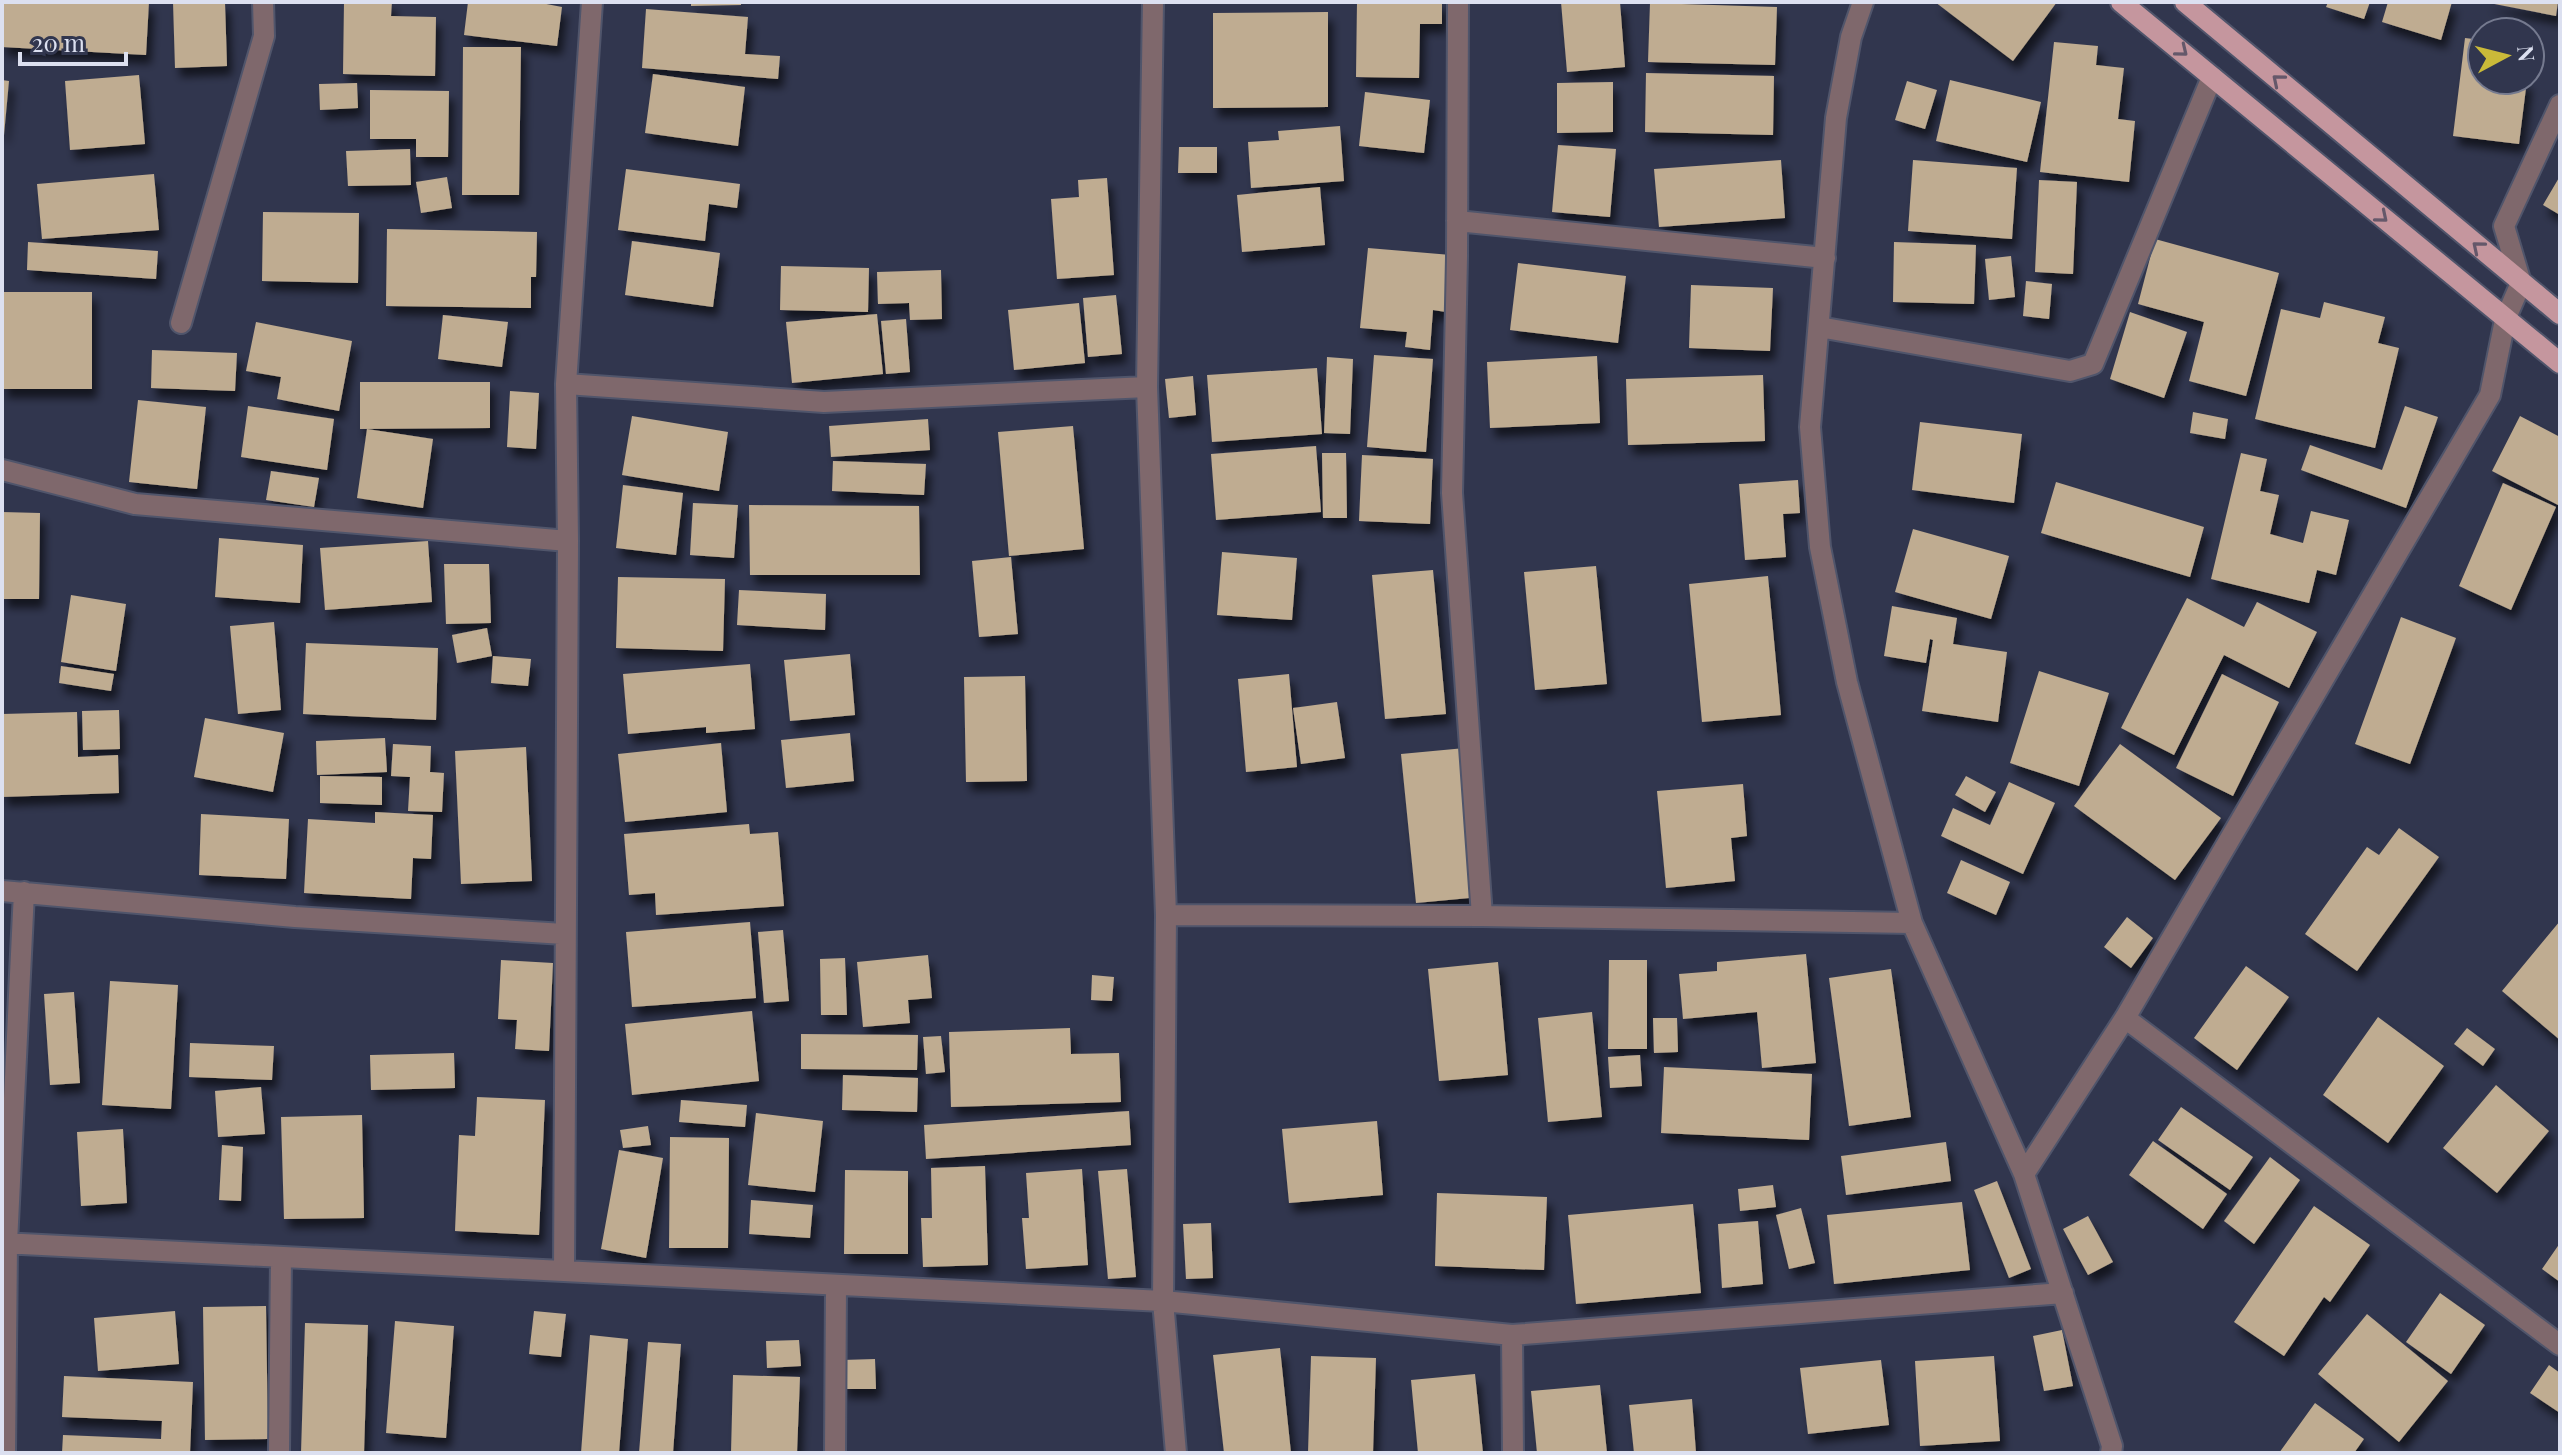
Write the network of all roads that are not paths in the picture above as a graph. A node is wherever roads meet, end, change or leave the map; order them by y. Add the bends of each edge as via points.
1 (263, 2) edge
2 (592, 2) edge
3 (1153, 2) edge
4 (1458, 2) edge
5 (1863, 2) edge
6 (2121, 2) edge
7 (2185, 2) edge
8 (2212, 77) junction
9 (2560, 105) edge
10 (1457, 221) junction
11 (1825, 258) junction
12 (2521, 283) junction
13 (2560, 314) edge
14 (2505, 320) junction
15 (181, 323) dead end
16 (1819, 327) junction
17 (2560, 363) edge
18 (566, 384) junction
19 (1147, 387) junction
20 (2, 470) edge
21 (568, 541) junction
22 (2, 891) edge
23 (24, 892) junction
24 (1166, 915) junction
25 (1482, 916) junction
26 (1912, 923) junction
27 (564, 934) junction
28 (2125, 1018) junction
29 (2024, 1174) junction
30 (5, 1243) edge
31 (281, 1258) junction
32 (564, 1271) junction
33 (836, 1286) junction
34 (2063, 1293) junction
35 (1163, 1301) junction
36 (1512, 1335) junction
37 (2560, 1345) edge
38 (2114, 1451) edge
39 (5, 1453) edge
40 (279, 1453) edge
41 (835, 1453) edge
42 (1176, 1453) edge
43 (1513, 1453) edge

1 - 15 street via 264,36
2 - 18 street
3 - 19 street
4 - 10 street
5 - 11 street via 1836,118
6 -> 8 main road
12 -> 7 main road
8 -> 14 main road
8 - 16 street via 2093,364 2070,371
9 - 12 street via 2504,226
10 - 11 street
10 - 25 street via 1452,493
11 - 16 street
12 - 13 main road
12 - 14 street
14 - 17 main road
14 - 28 street via 2490,395
16 - 26 street via 1810,427 1820,547 1847,682
18 - 19 street via 824,402
18 - 21 street
19 - 24 street
20 - 21 street via 135,504
21 - 27 street
22 - 23 street
23 - 27 street
23 - 30 street
24 - 25 street
24 - 35 street
25 - 26 street
26 - 29 street
27 - 32 street
28 - 29 street
28 - 37 street
29 - 34 street
30 - 31 street
30 - 39 street
31 - 32 street
31 - 40 street
32 - 33 street
33 - 35 street
33 - 41 street
34 - 36 street
34 - 38 street
35 - 36 street
35 - 42 street
36 - 43 street

